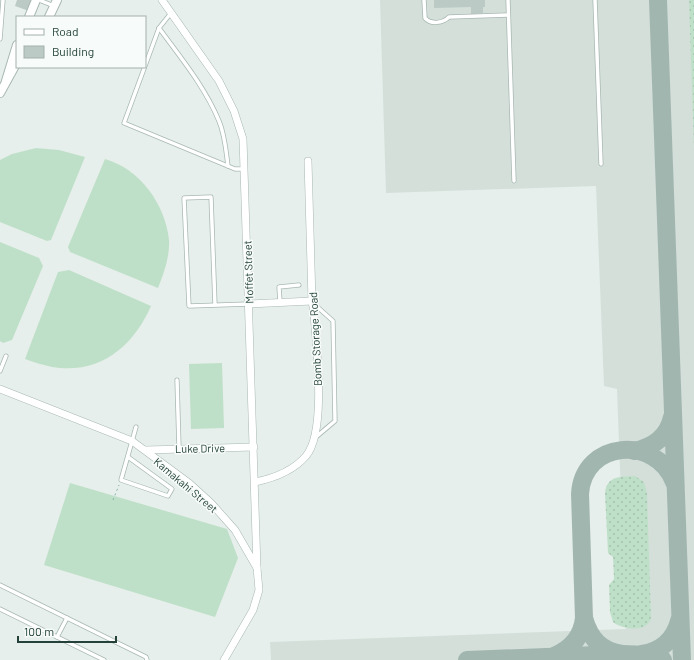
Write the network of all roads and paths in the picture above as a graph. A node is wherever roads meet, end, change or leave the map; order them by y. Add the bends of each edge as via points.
1 (3, 0) edge
2 (36, 0) edge
3 (39, 0) edge
4 (162, 0) edge
5 (424, 0) edge
6 (508, 0) edge
7 (595, 0) edge
8 (56, 3) edge
9 (171, 13) junction
10 (508, 15) junction
11 (29, 16) edge
12 (50, 16) edge
13 (159, 28) junction
14 (0, 39) edge
15 (16, 48) edge
16 (16, 64) edge
17 (146, 64) edge
18 (144, 68) edge
19 (2, 87) edge
20 (308, 161) dead end
21 (601, 164) dead end
22 (228, 166) junction
23 (244, 169) junction
24 (514, 181) dead end
25 (299, 285) dead end
26 (312, 301) junction
27 (280, 302) junction
28 (250, 304) junction
29 (215, 305) junction
30 (6, 356) dead end
31 (0, 371) edge
32 (177, 380) dead end
33 (0, 389) edge
34 (136, 427) dead end
35 (315, 438) junction
36 (132, 441) junction
37 (254, 447) junction
38 (179, 448) junction
39 (146, 450) junction
40 (128, 457) junction
41 (120, 480) junction
42 (255, 482) junction
43 (113, 500) dead end
44 (257, 568) junction
45 (0, 585) edge
46 (0, 609) edge
47 (66, 618) junction
48 (57, 637) junction
49 (104, 660) edge
50 (147, 660) edge
51 (224, 660) edge

1 - 14 lane
2 - 11 street
3 - 8 lane
4 - 9 street, Moffet Street
5 - 10 lane via 425,18 431,22 442,22 448,17
6 - 10 lane
7 - 21 lane
8 - 12 street
9 - 13 lane
9 - 23 street, Moffet Street via 219,81 234,111 243,139
10 - 24 lane
13 - 17 lane
13 - 22 lane via 206,95 216,115 226,144
15 - 19 street
16 - 19 street
18 - 22 lane via 124,124
20 - 26 street, Bomb Storage Road
22 - 23 lane
23 - 28 street, Moffet Street
25 - 27 lane via 279,287
26 - 27 street
26 - 35 street, Bomb Storage Road via 319,406
26 - 35 lane via 334,322 335,421
27 - 28 street
28 - 29 lane
28 - 37 street, Moffet Street
29 - 29 lane via 211,197 184,198 189,306
30 - 31 lane
32 - 38 lane
33 - 36 street, Kamakahi Street
34 - 36 lane
35 - 42 street, Bomb Storage Road via 307,455 292,468 275,478
36 - 39 street, Kamakahi Street
36 - 40 lane
37 - 38 street, Luke Drive
37 - 42 street, Moffet Street
38 - 39 street, Luke Drive
39 - 44 street, Kamakahi Street via 211,503 235,530 252,555
40 - 41 lane
40 - 41 lane via 172,489 168,496
41 - 43 path
42 - 44 street, Moffet Street
44 - 51 street, Kamakahi Street via 259,590 256,600
45 - 47 lane
46 - 48 lane
47 - 48 lane
47 - 50 lane via 146,657
48 - 49 lane

